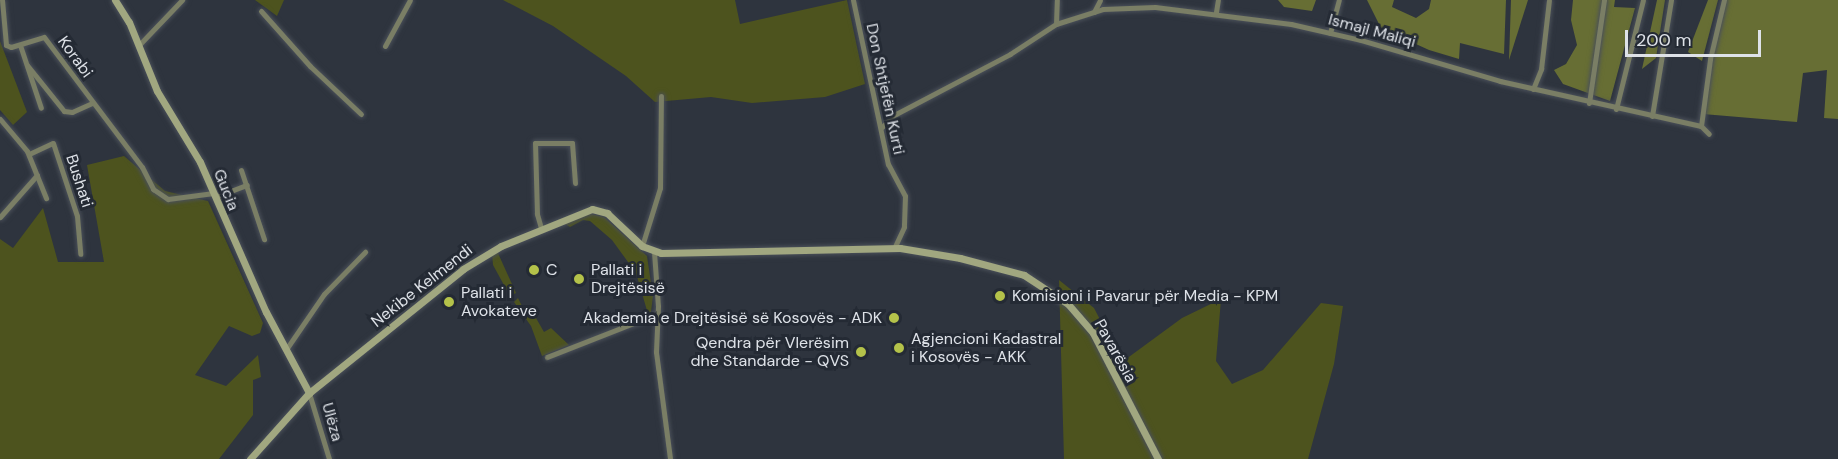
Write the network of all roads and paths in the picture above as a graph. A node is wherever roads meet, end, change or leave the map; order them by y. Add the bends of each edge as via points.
1 (2, 0) edge
2 (115, 0) edge
3 (182, 0) edge
4 (410, 0) edge
5 (853, 0) edge
6 (1058, 0) edge
7 (1100, 0) edge
8 (1218, 0) edge
9 (1338, 0) edge
10 (1550, 0) edge
11 (1604, 0) edge
12 (1643, 0) edge
13 (1671, 0) edge
14 (1724, 0) edge
15 (261, 11) dead end
16 (1094, 12) junction
17 (1216, 12) junction
18 (1056, 24) junction
19 (1330, 33) junction
20 (20, 45) junction
21 (138, 46) junction
22 (385, 46) dead end
23 (27, 65) junction
24 (1533, 89) junction
25 (661, 96) dead end
26 (92, 103) junction
27 (1589, 103) junction
28 (41, 108) dead end
29 (1616, 109) junction
30 (361, 114) dead end
31 (1652, 116) junction
32 (0, 119) edge
33 (1701, 126) junction
34 (882, 127) junction
35 (1709, 134) dead end
36 (29, 154) junction
37 (241, 171) dead end
38 (37, 175) junction
39 (575, 183) dead end
40 (247, 185) junction
41 (214, 195) junction
42 (46, 198) dead end
43 (0, 217) edge
44 (541, 228) junction
45 (264, 240) dead end
46 (642, 246) junction
47 (890, 248) junction
48 (365, 252) dead end
49 (654, 252) junction
50 (80, 254) dead end
51 (657, 314) junction
52 (287, 348) junction
53 (547, 357) dead end
54 (309, 393) junction
55 (250, 459) edge
56 (329, 459) edge
57 (670, 459) edge
58 (1158, 459) edge

1 - 20 street via 5,42 11,47
2 - 21 street, Gucia
3 - 21 street
4 - 22 street
5 - 34 street, Don Shtjefën Kurti
6 - 18 street
7 - 16 street
8 - 17 street
9 - 19 street
10 - 24 street via 1541,69
11 - 27 street
12 - 29 street
13 - 31 street
14 - 33 street via 1710,59
15 - 30 street via 310,66
16 - 17 street, Ismajl Maliqi via 1155,7
16 - 18 street, Ismajl Maliqi
17 - 19 street, Ismajl Maliqi
18 - 34 street, Ismajl Maliqi via 1010,54 894,115
19 - 24 street, Ismajl Maliqi
20 - 23 street
20 - 26 street, Korabi via 44,37
21 - 41 street, Gucia via 154,85 200,162
23 - 26 street via 64,111 72,112
23 - 28 street
24 - 27 street, Ismajl Maliqi
25 - 46 street via 660,188
26 - 41 street via 142,167 153,189 163,197 172,200
27 - 29 street, Ismajl Maliqi
29 - 31 street, Ismajl Maliqi
31 - 33 street, Ismajl Maliqi
32 - 36 street
33 - 35 street
34 - 47 street, Don Shtjefën Kurti via 888,164 906,202 904,227
36 - 38 street
36 - 50 street, Bushati via 53,143 77,216
37 - 40 street
38 - 42 street
38 - 43 street
39 - 44 street via 572,143 535,142 537,214
40 - 41 street
40 - 45 street
41 - 52 street, Gucia via 266,312
44 - 46 street, Nekibe Kelmendi via 597,209 611,216
44 - 54 street, Nekibe Kelmendi via 472,263
46 - 49 street, Nekibe Kelmendi
47 - 49 street, Nekibe Kelmendi
47 - 58 street, Pavarësia via 1013,271 1068,304 1093,333
48 - 52 street via 324,294
49 - 51 street
51 - 53 street
51 - 57 street via 656,358
52 - 54 street, Gucia
54 - 55 street, Nekibe Kelmendi
54 - 56 street, Ulëza

